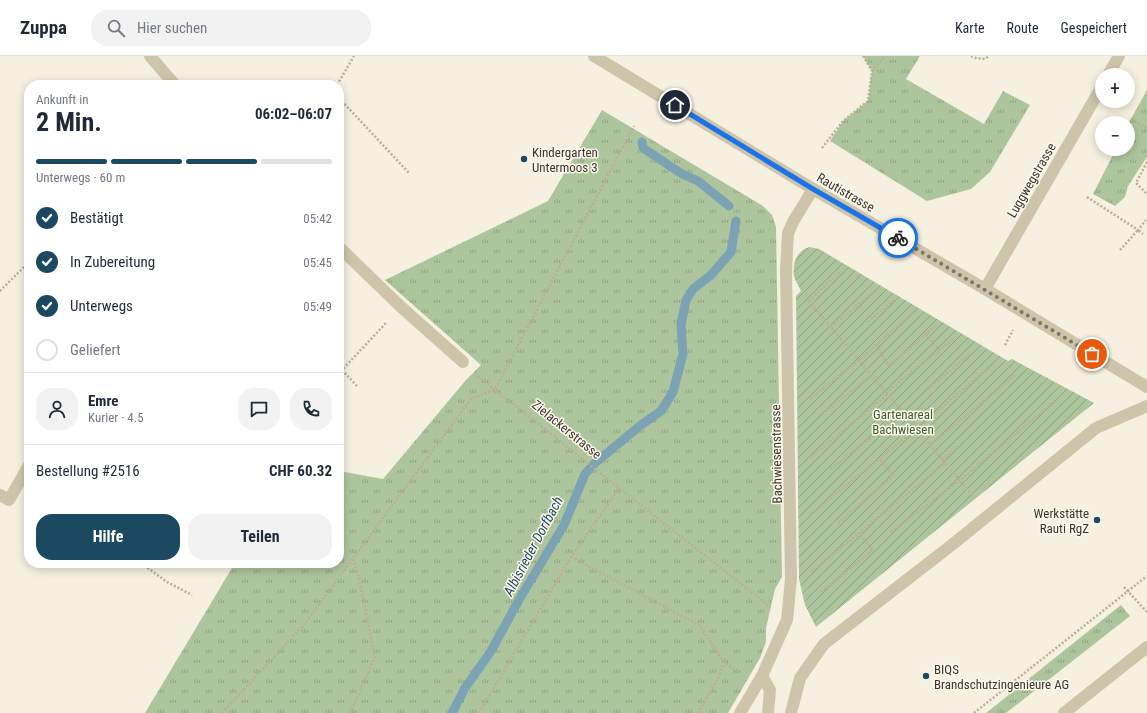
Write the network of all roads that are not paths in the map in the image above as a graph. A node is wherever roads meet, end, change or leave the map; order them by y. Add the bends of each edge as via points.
1 (150, 56) edge
2 (594, 56) edge
3 (1119, 56) edge
4 (1112, 68) edge
5 (172, 80) edge
6 (1095, 98) edge
7 (813, 189) junction
8 (344, 253) edge
9 (985, 289) junction
10 (463, 362) road end
11 (1147, 387) edge
12 (1147, 406) edge
13 (24, 474) edge
14 (0, 495) edge
15 (1147, 647) edge
16 (762, 676) junction
17 (740, 713) edge
18 (768, 713) edge
19 (791, 713) edge
20 (1064, 713) edge

1 - 5 street
2 - 7 street, Rautistrasse
3 - 4 street
6 - 9 street, Luggwegstrasse
7 - 9 street, Rautistrasse
7 - 16 street, Bachwiesenstrasse via 788,233 786,270 791,579 788,620
8 - 10 street
9 - 11 street, Rautistrasse
12 - 19 street via 1096,428 824,644 800,678
13 - 14 street via 10,500
15 - 20 street
16 - 17 street, Bachwiesenstrasse
16 - 18 street via 770,690

